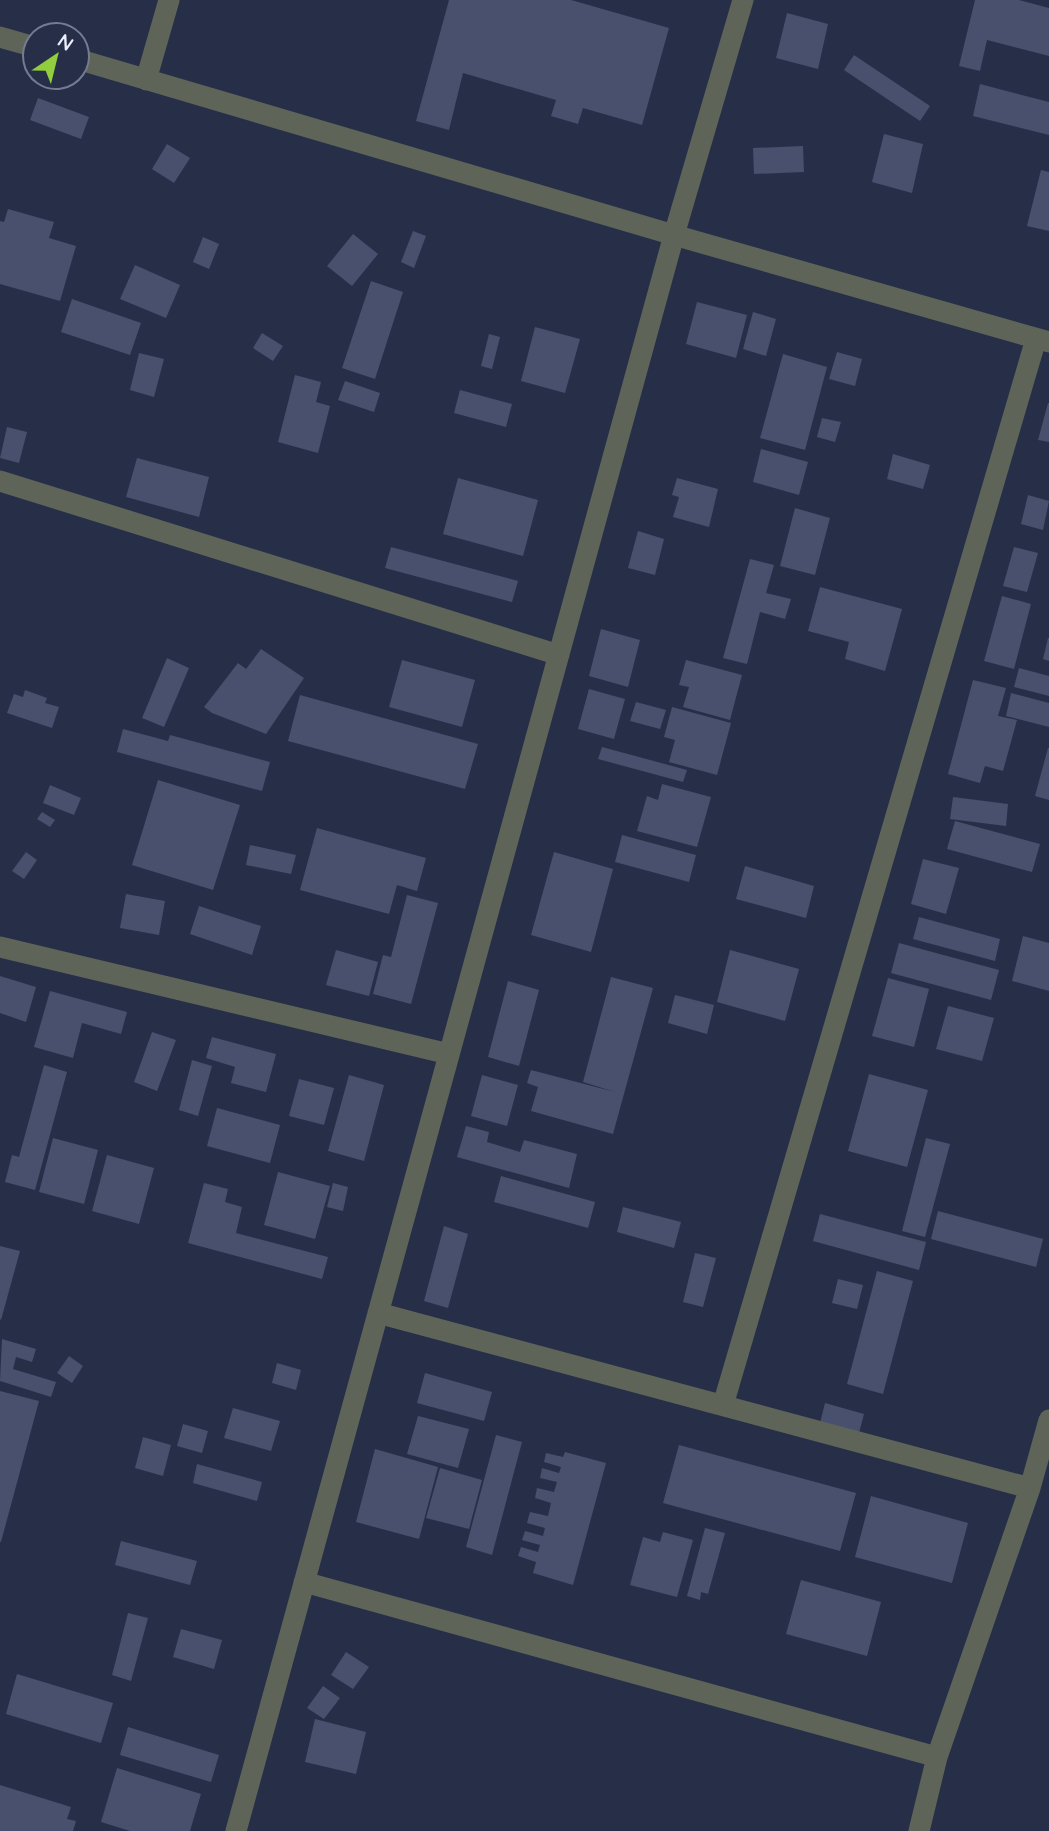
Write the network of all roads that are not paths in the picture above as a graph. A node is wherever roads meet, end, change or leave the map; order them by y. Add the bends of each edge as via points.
1 (169, 0) edge
2 (743, 0) edge
3 (0, 37) edge
4 (21, 43) edge
5 (91, 63) edge
6 (146, 80) junction
7 (674, 235) junction
8 (1043, 341) edge
9 (0, 481) edge
10 (559, 655) junction
11 (0, 947) edge
12 (449, 1054) junction
13 (378, 1313) junction
14 (723, 1405) junction
15 (1049, 1420) edge
16 (1030, 1488) junction
17 (304, 1582) junction
18 (937, 1757) junction
19 (236, 1831) edge
20 (919, 1831) edge

1 - 6 street
2 - 7 street
3 - 4 street
5 - 6 street
6 - 7 street
7 - 8 street
7 - 10 street
8 - 14 street
9 - 10 street
10 - 12 street
11 - 12 street
12 - 13 street
13 - 14 street
13 - 17 street
14 - 16 street
15 - 16 street
16 - 18 street
17 - 18 street
17 - 19 street
18 - 20 street

